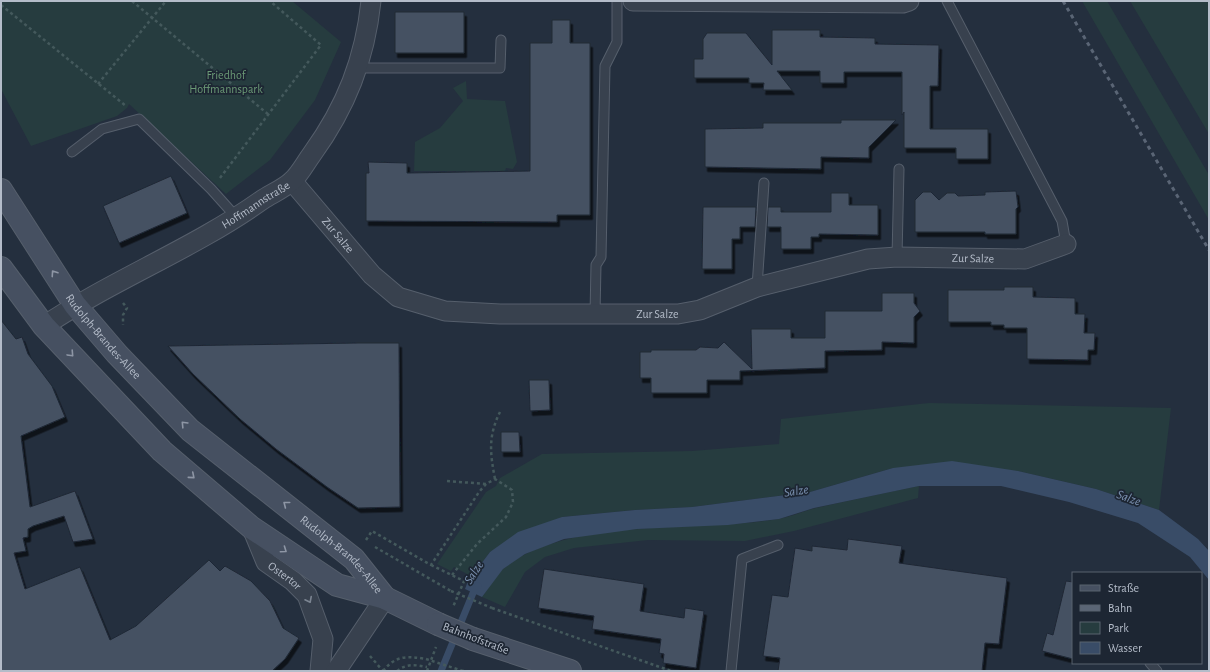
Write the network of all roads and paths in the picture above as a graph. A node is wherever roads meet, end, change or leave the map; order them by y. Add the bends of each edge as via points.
1 (132, 1) edge
2 (166, 1) edge
3 (270, 1) edge
4 (371, 1) edge
5 (617, 1) edge
6 (633, 1) edge
7 (909, 1) edge
8 (947, 1) edge
9 (1, 5) edge
10 (152, 18) junction
11 (501, 40) dead end
12 (358, 68) junction
13 (98, 84) junction
14 (269, 115) junction
15 (139, 119) junction
16 (72, 152) dead end
17 (898, 169) dead end
18 (292, 181) junction
19 (764, 183) dead end
20 (212, 189) junction
21 (1, 190) edge
22 (238, 218) junction
23 (1066, 244) joint
24 (897, 257) junction
25 (1, 268) edge
26 (758, 286) junction
27 (75, 305) junction
28 (595, 314) junction
29 (44, 326) junction
30 (500, 412) dead end
31 (495, 478) junction
32 (447, 481) dead end
33 (486, 484) junction
34 (252, 528) junction
35 (366, 542) dead end
36 (778, 545) dead end
37 (431, 565) junction
38 (451, 591) dead end
39 (385, 598) junction
40 (427, 669) edge
41 (320, 671) edge
42 (336, 671) edge
43 (383, 671) edge
44 (397, 671) edge
45 (464, 671) edge
46 (570, 671) edge
47 (671, 671) edge
48 (732, 671) edge

1 - 10 path
2 - 10 path
3 - 14 path via 321,45
4 - 12 street, Hoffmannstraße via 368,30
5 - 28 lane via 617,42 605,66 601,257 596,264
6 - 7 street
8 - 23 lane via 1062,221
9 - 13 path
10 - 13 path
10 - 14 path
11 - 12 lane via 500,68
12 - 18 street, Hoffmannstraße via 329,130
13 - 15 path
14 - 20 path
15 - 16 lane via 102,129
15 - 20 lane
17 - 24 lane
18 - 22 street, Hoffmannstraße
18 - 28 street, Zur Salze via 372,275 398,297 446,311
19 - 26 lane
20 - 22 lane
27 -> 21 main road, Rudolph-Brandes-Allee
22 - 27 street, Hoffmannstraße
23 - 24 street, Zur Salze via 1025,259
24 - 26 street, Zur Salze via 868,259
25 - 29 main road, Rudolph-Brandes-Allee
26 - 28 street, Zur Salze via 700,310 685,313
27 - 29 street, Hoffmannstraße
39 -> 27 main road, Rudolph-Brandes-Allee via 354,560 338,545 190,430 117,354
29 -> 34 main road, Rudolph-Brandes-Allee via 162,451
30 - 31 path via 492,431 490,453
31 - 33 path
31 - 37 path via 512,490 514,502 506,517 477,544 452,575
32 - 33 path
33 - 37 path
34 -> 39 main road, Rudolph-Brandes-Allee via 337,585
34 -> 41 street, Ostertor via 266,562 293,581 307,595 322,639
35 - 37 path via 372,531
36 - 48 lane via 742,559
38 - 47 path, bridge
39 - 42 street
39 - 46 main road, Bahnhofstraße, bridge via 473,639
40 - 44 path via 416,665 403,666
43 - 45 path, bridge via 398,658 408,656

